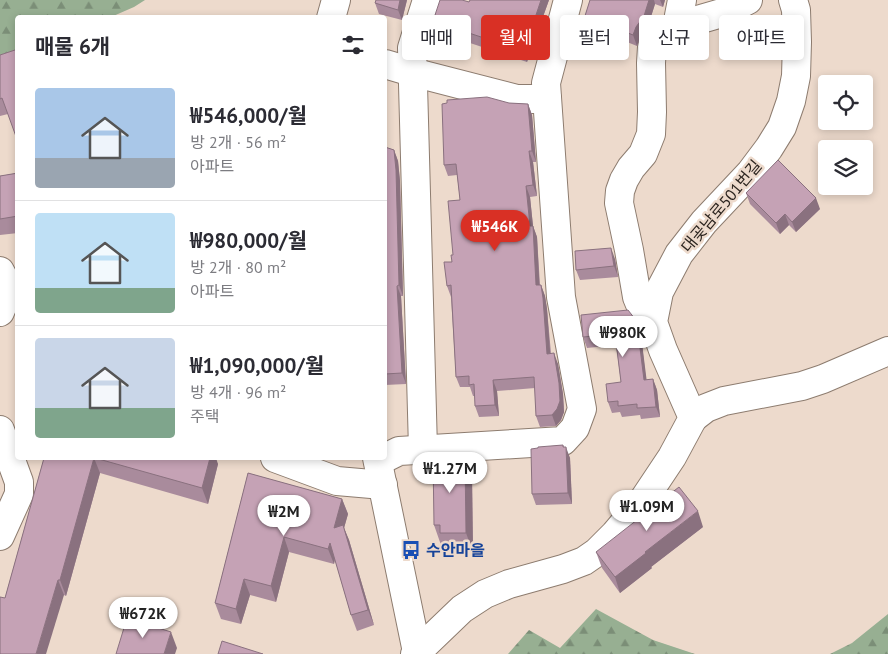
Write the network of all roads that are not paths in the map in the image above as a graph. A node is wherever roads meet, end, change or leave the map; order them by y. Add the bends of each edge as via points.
1 (336, 0) edge
2 (427, 0) edge
3 (568, 0) edge
4 (682, 0) edge
5 (748, 0) edge
6 (793, 0) edge
7 (332, 15) edge
8 (679, 15) edge
9 (709, 17) edge
10 (651, 60) edge
11 (387, 65) edge
12 (412, 72) junction
13 (547, 99) junction
14 (0, 271) edge
15 (0, 312) edge
16 (653, 322) junction
17 (888, 351) edge
18 (693, 418) junction
19 (0, 430) edge
20 (423, 449) junction
21 (280, 460) edge
22 (380, 468) edge
23 (0, 536) edge
24 (416, 653) edge

1 - 7 lane
2 - 12 lane via 412,48
3 - 13 lane via 546,83
4 - 8 lane
5 - 9 lane
6 - 16 lane, 대곶남로501번길 via 796,10 796,76 782,128 751,172 679,254 659,292
10 - 16 lane via 651,134 643,154 624,180 619,203 636,297
11 - 12 lane
12 - 13 lane via 517,99
12 - 20 lane
13 - 20 lane via 561,297 582,409 575,428 563,441
14 - 15 lane via 6,290
16 - 18 lane
17 - 18 lane via 802,386 724,401 706,408
18 - 24 lane via 642,502 597,552 563,569 485,594 462,609
19 - 23 lane via 19,482 19,494
20 - 22 lane via 398,451
21 - 22 lane via 337,481
22 - 24 lane

